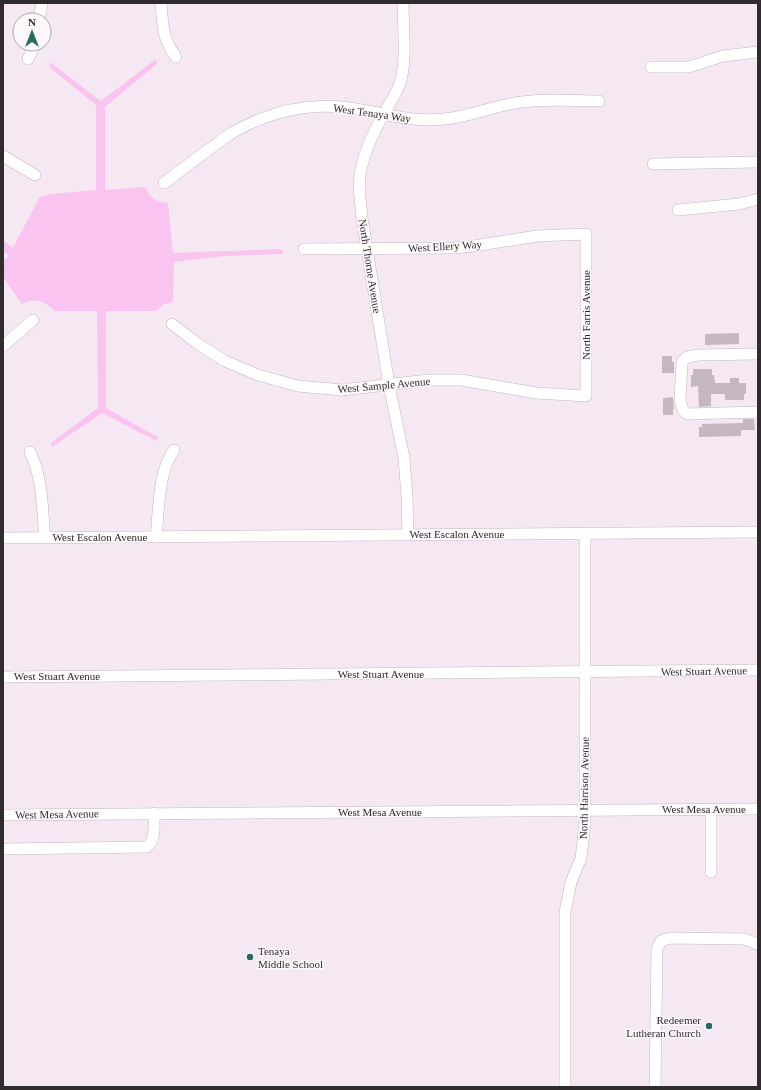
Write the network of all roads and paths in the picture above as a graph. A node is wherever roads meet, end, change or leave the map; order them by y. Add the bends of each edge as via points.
1 (161, 3) edge
2 (403, 3) edge
3 (31, 52) edge
4 (758, 52) edge
5 (176, 57) dead end
6 (28, 59) dead end
7 (650, 67) dead end
8 (599, 101) dead end
9 (384, 115) junction
10 (3, 156) edge
11 (758, 162) edge
12 (652, 164) dead end
13 (34, 175) dead end
14 (164, 183) dead end
15 (758, 199) edge
16 (678, 210) dead end
17 (586, 234) joint
18 (304, 249) dead end
19 (367, 249) junction
20 (33, 320) dead end
21 (172, 324) dead end
22 (3, 346) edge
23 (758, 354) edge
24 (389, 385) junction
25 (586, 396) joint
26 (758, 412) edge
27 (174, 450) dead end
28 (30, 452) dead end
29 (758, 532) edge
30 (585, 533) junction
31 (408, 535) junction
32 (156, 537) junction
33 (3, 538) edge
34 (45, 538) junction
35 (758, 670) edge
36 (585, 672) junction
37 (3, 677) edge
38 (711, 809) junction
39 (758, 809) edge
40 (585, 810) junction
41 (154, 813) junction
42 (3, 815) edge
43 (3, 849) edge
44 (711, 872) dead end
45 (758, 944) edge
46 (565, 1087) edge
47 (654, 1087) edge

1 - 5 street via 165,36
2 - 9 street, North Thorne Avenue via 401,81
3 - 6 street
4 - 7 street via 723,56 689,67
8 - 9 street, West Tenaya Way via 514,103 445,119 405,119
9 - 14 street, West Tenaya Way via 342,107 297,108 275,114 229,134
9 - 19 street, North Thorne Avenue via 360,175 361,212
10 - 13 street
11 - 12 street
15 - 16 street via 739,204
17 - 19 street, West Ellery Way via 537,236 454,248
17 - 25 street, North Farris Avenue
18 - 19 street, West Ellery Way
19 - 24 street, North Thorne Avenue
20 - 22 street
21 - 24 street, West Sample Avenue via 226,361 258,375 298,386 342,390
23 - 26 street via 687,357 682,362 680,400 687,414
24 - 25 street, West Sample Avenue via 429,380 461,380 536,393
24 - 31 street, North Thorne Avenue via 404,458
27 - 32 street, West Escalon Avenue via 163,472
28 - 34 street, West Escalon Avenue via 39,476
29 - 30 street, West Escalon Avenue
30 - 31 street, West Escalon Avenue
30 - 36 street, North Harrison Avenue
31 - 32 street, West Escalon Avenue
32 - 34 street, West Escalon Avenue
33 - 34 street, West Escalon Avenue
35 - 36 street, West Stuart Avenue
36 - 37 street, West Stuart Avenue
36 - 40 street, North Harrison Avenue
38 - 39 street, West Mesa Avenue
38 - 40 street, West Mesa Avenue
38 - 44 street
40 - 41 street, West Mesa Avenue
40 - 46 street, North Harrison Avenue via 581,858 571,882 565,912
41 - 42 street, West Mesa Avenue
41 - 43 street via 153,839 147,847
45 - 47 street via 744,939 670,938 661,941 657,949

